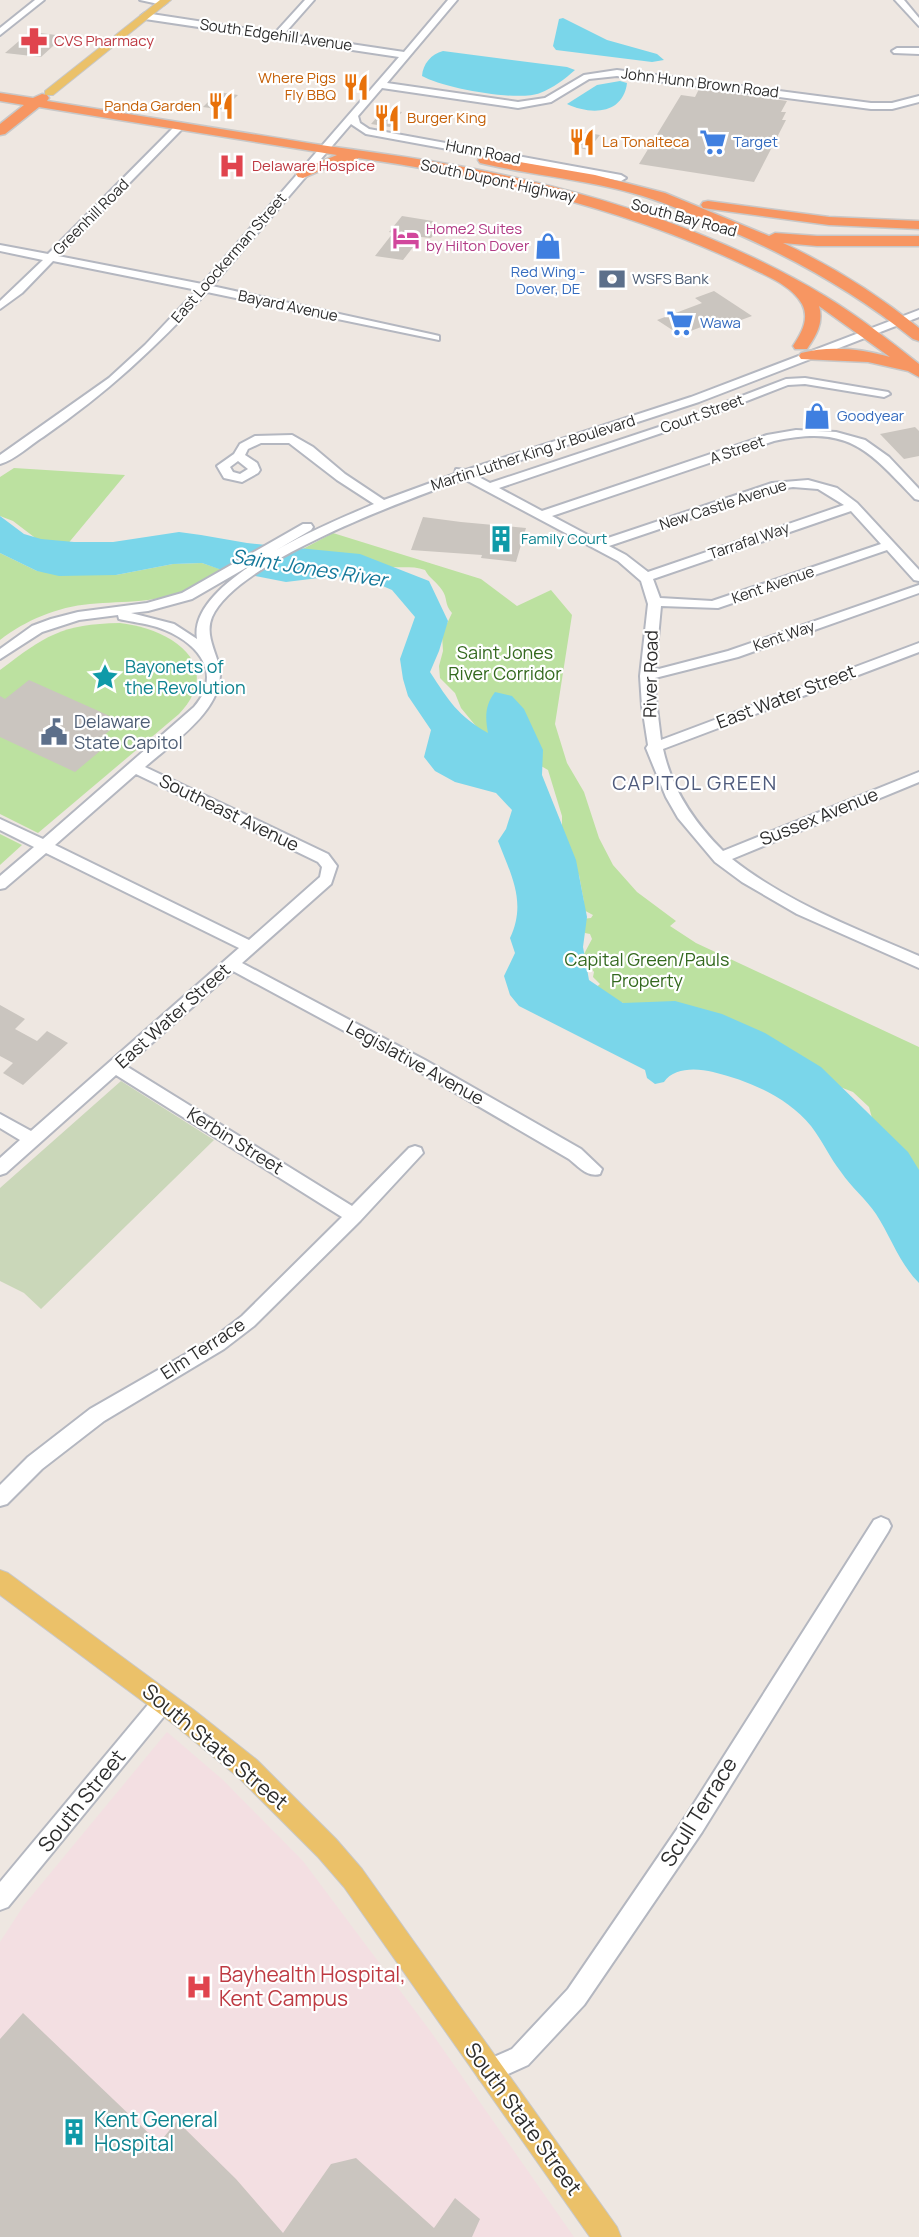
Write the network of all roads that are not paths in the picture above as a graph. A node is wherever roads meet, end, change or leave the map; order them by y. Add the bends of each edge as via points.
1 (40, 0) edge
2 (144, 0) edge
3 (310, 0) edge
4 (453, 0) edge
5 (899, 0) edge
6 (164, 1) edge
7 (145, 16) junction
8 (919, 23) edge
9 (0, 32) edge
10 (277, 36) junction
11 (897, 51) dead end
12 (919, 51) edge
13 (407, 55) junction
14 (382, 84) junction
15 (0, 86) edge
16 (49, 93) junction
17 (0, 97) edge
18 (919, 99) edge
19 (36, 103) junction
20 (353, 116) junction
21 (180, 126) junction
22 (0, 131) edge
23 (271, 141) junction
24 (329, 143) junction
25 (375, 157) junction
26 (303, 174) junction
27 (486, 175) junction
28 (621, 178) dead end
29 (293, 186) junction
30 (662, 196) junction
31 (919, 225) edge
32 (757, 236) junction
33 (919, 241) edge
34 (0, 248) edge
35 (50, 258) junction
36 (784, 278) junction
37 (205, 288) junction
38 (919, 303) edge
39 (0, 306) edge
40 (919, 313) edge
41 (897, 317) junction
42 (869, 329) junction
43 (919, 336) edge
44 (435, 338) dead end
45 (919, 350) edge
46 (804, 351) junction
47 (919, 374) edge
48 (884, 394) dead end
49 (696, 398) junction
50 (714, 411) junction
51 (238, 456) dead end
52 (0, 460) edge
53 (458, 471) junction
54 (490, 487) junction
55 (919, 496) edge
56 (377, 500) junction
57 (853, 506) junction
58 (542, 515) junction
59 (889, 545) junction
60 (599, 546) junction
61 (646, 577) junction
62 (919, 577) edge
63 (919, 589) edge
64 (654, 602) junction
65 (106, 613) junction
66 (919, 647) edge
67 (0, 655) edge
68 (207, 655) junction
69 (647, 676) junction
70 (653, 748) junction
71 (135, 768) junction
72 (919, 777) edge
73 (0, 824) edge
74 (45, 846) junction
75 (324, 858) joint
76 (720, 858) junction
77 (0, 884) edge
78 (250, 948) junction
79 (919, 962) edge
80 (232, 964) junction
81 (116, 1067) junction
82 (0, 1120) edge
83 (32, 1139) junction
84 (415, 1153) dead end
85 (0, 1168) edge
86 (594, 1169) dead end
87 (354, 1216) junction
88 (0, 1498) edge
89 (881, 1526) dead end
90 (0, 1581) edge
91 (163, 1702) junction
92 (0, 1899) edge
93 (488, 2071) junction
94 (607, 2237) edge

1 - 9 street
2 - 6 street
3 - 10 street
4 - 13 street, East Loockerman Street
5 - 8 street
6 - 7 main road
7 - 10 street, South Edgehill Avenue
7 - 16 main road
10 - 13 street, South Edgehill Avenue
11 - 12 street
13 - 14 street, East Loockerman Street
14 - 18 street, John Hunn Brown Road via 527,105 554,98 578,80 617,73 871,106 892,106
14 - 20 street, East Loockerman Street
15 - 16 highway, South Dupont Highway
16 - 19 highway
16 - 24 highway, South Dupont Highway
17 - 19 highway, South Dupont Highway
19 - 21 highway, South Dupont Highway
19 - 22 highway
20 - 24 street, East Loockerman Street
20 - 28 street, Hunn Road via 356,125 366,131
21 - 23 highway, South Dupont Highway
21 - 35 street, Greenhill Road
23 - 24 highway, South Dupont Highway
23 - 29 highway via 297,158
24 - 25 highway, South Dupont Highway
24 - 26 street, East Loockerman Street
24 - 30 highway, South Dupont Highway via 558,172
25 - 26 highway via 333,160
25 - 27 highway, South Dupont Highway
26 - 29 street, East Loockerman Street
27 - 32 highway, South Bay Road via 608,197 708,227
27 - 36 highway, South Dupont Highway via 649,218
29 - 37 street, East Loockerman Street
30 - 31 highway, South Bay Road via 829,221
30 - 32 highway, South Dupont Highway
32 - 33 highway, South Bay Road via 817,241
32 - 41 highway, South Dupont Highway via 853,285
34 - 35 street, Bayard Avenue
35 - 37 street, Bayard Avenue
35 - 39 street, Greenhill Road
36 - 42 highway, South Dupont Highway
36 - 46 highway via 802,293 814,312
37 - 44 street, Bayard Avenue
37 - 52 street, East Loockerman Street via 114,379
38 - 41 street
40 - 41 street
41 - 42 street
41 - 42 street
41 - 43 highway, South Dupont Highway
42 - 45 highway via 901,336
42 - 46 street, Martin Luther King Jr Boulevard
42 - 47 highway, South Dupont Highway
46 - 47 highway via 867,355
46 - 49 street, Martin Luther King Jr Boulevard
46 - 53 street, Martin Luther King Jr Boulevard
48 - 50 street, Court Street via 795,380
49 - 50 street
49 - 53 street, Martin Luther King Jr Boulevard
50 - 54 street, Court Street
51 - 56 street via 244,447 259,440 292,439
53 - 54 street
53 - 56 street, Martin Luther King Jr Boulevard
54 - 58 street
55 - 58 street, A Street via 864,444 805,432 771,438
56 - 65 street, Martin Luther King Jr Boulevard via 284,539 202,589 169,602
56 - 68 street, Martin Luther King Jr Boulevard via 232,586 213,604 203,622
57 - 59 street, New Castle Avenue
57 - 60 street, New Castle Avenue via 842,495 822,486 789,483
57 - 61 street, Tarrafal Way
58 - 60 street
59 - 62 street, New Castle Avenue
59 - 64 street, Kent Avenue via 719,603 700,606
60 - 61 street
61 - 64 street, River Road
63 - 69 street, Kent Way via 733,654
64 - 69 street, River Road
65 - 67 street, Martin Luther King Jr Boulevard via 78,616 37,629
65 - 68 street via 166,625 180,631
66 - 70 street, East Water Street
68 - 71 street via 213,673 212,689 205,703
69 - 70 street, River Road
70 - 76 street, River Road via 683,813
71 - 74 street
71 - 75 street, Southeast Avenue
72 - 76 street, Sussex Avenue
73 - 74 street
74 - 77 street
74 - 78 street
75 - 78 street, East Water Street via 330,866 326,880
76 - 79 street, River Road via 788,904
78 - 80 street, East Water Street
80 - 81 street, East Water Street
80 - 86 street, Legislative Avenue via 419,1064 575,1154
81 - 83 street, East Water Street
81 - 87 street, Kerbin Street
82 - 83 street
83 - 85 street, East Water Street
84 - 87 street, Elm Terrace
87 - 88 street, Elm Terrace via 248,1321 218,1344 97,1414 51,1448
89 - 93 street, Scull Terrace via 694,1824 576,1997 520,2057
90 - 91 main road, South State Street
91 - 92 street, South Street
91 - 93 main road, South State Street via 248,1769 327,1848 353,1878
93 - 94 main road, South State Street

